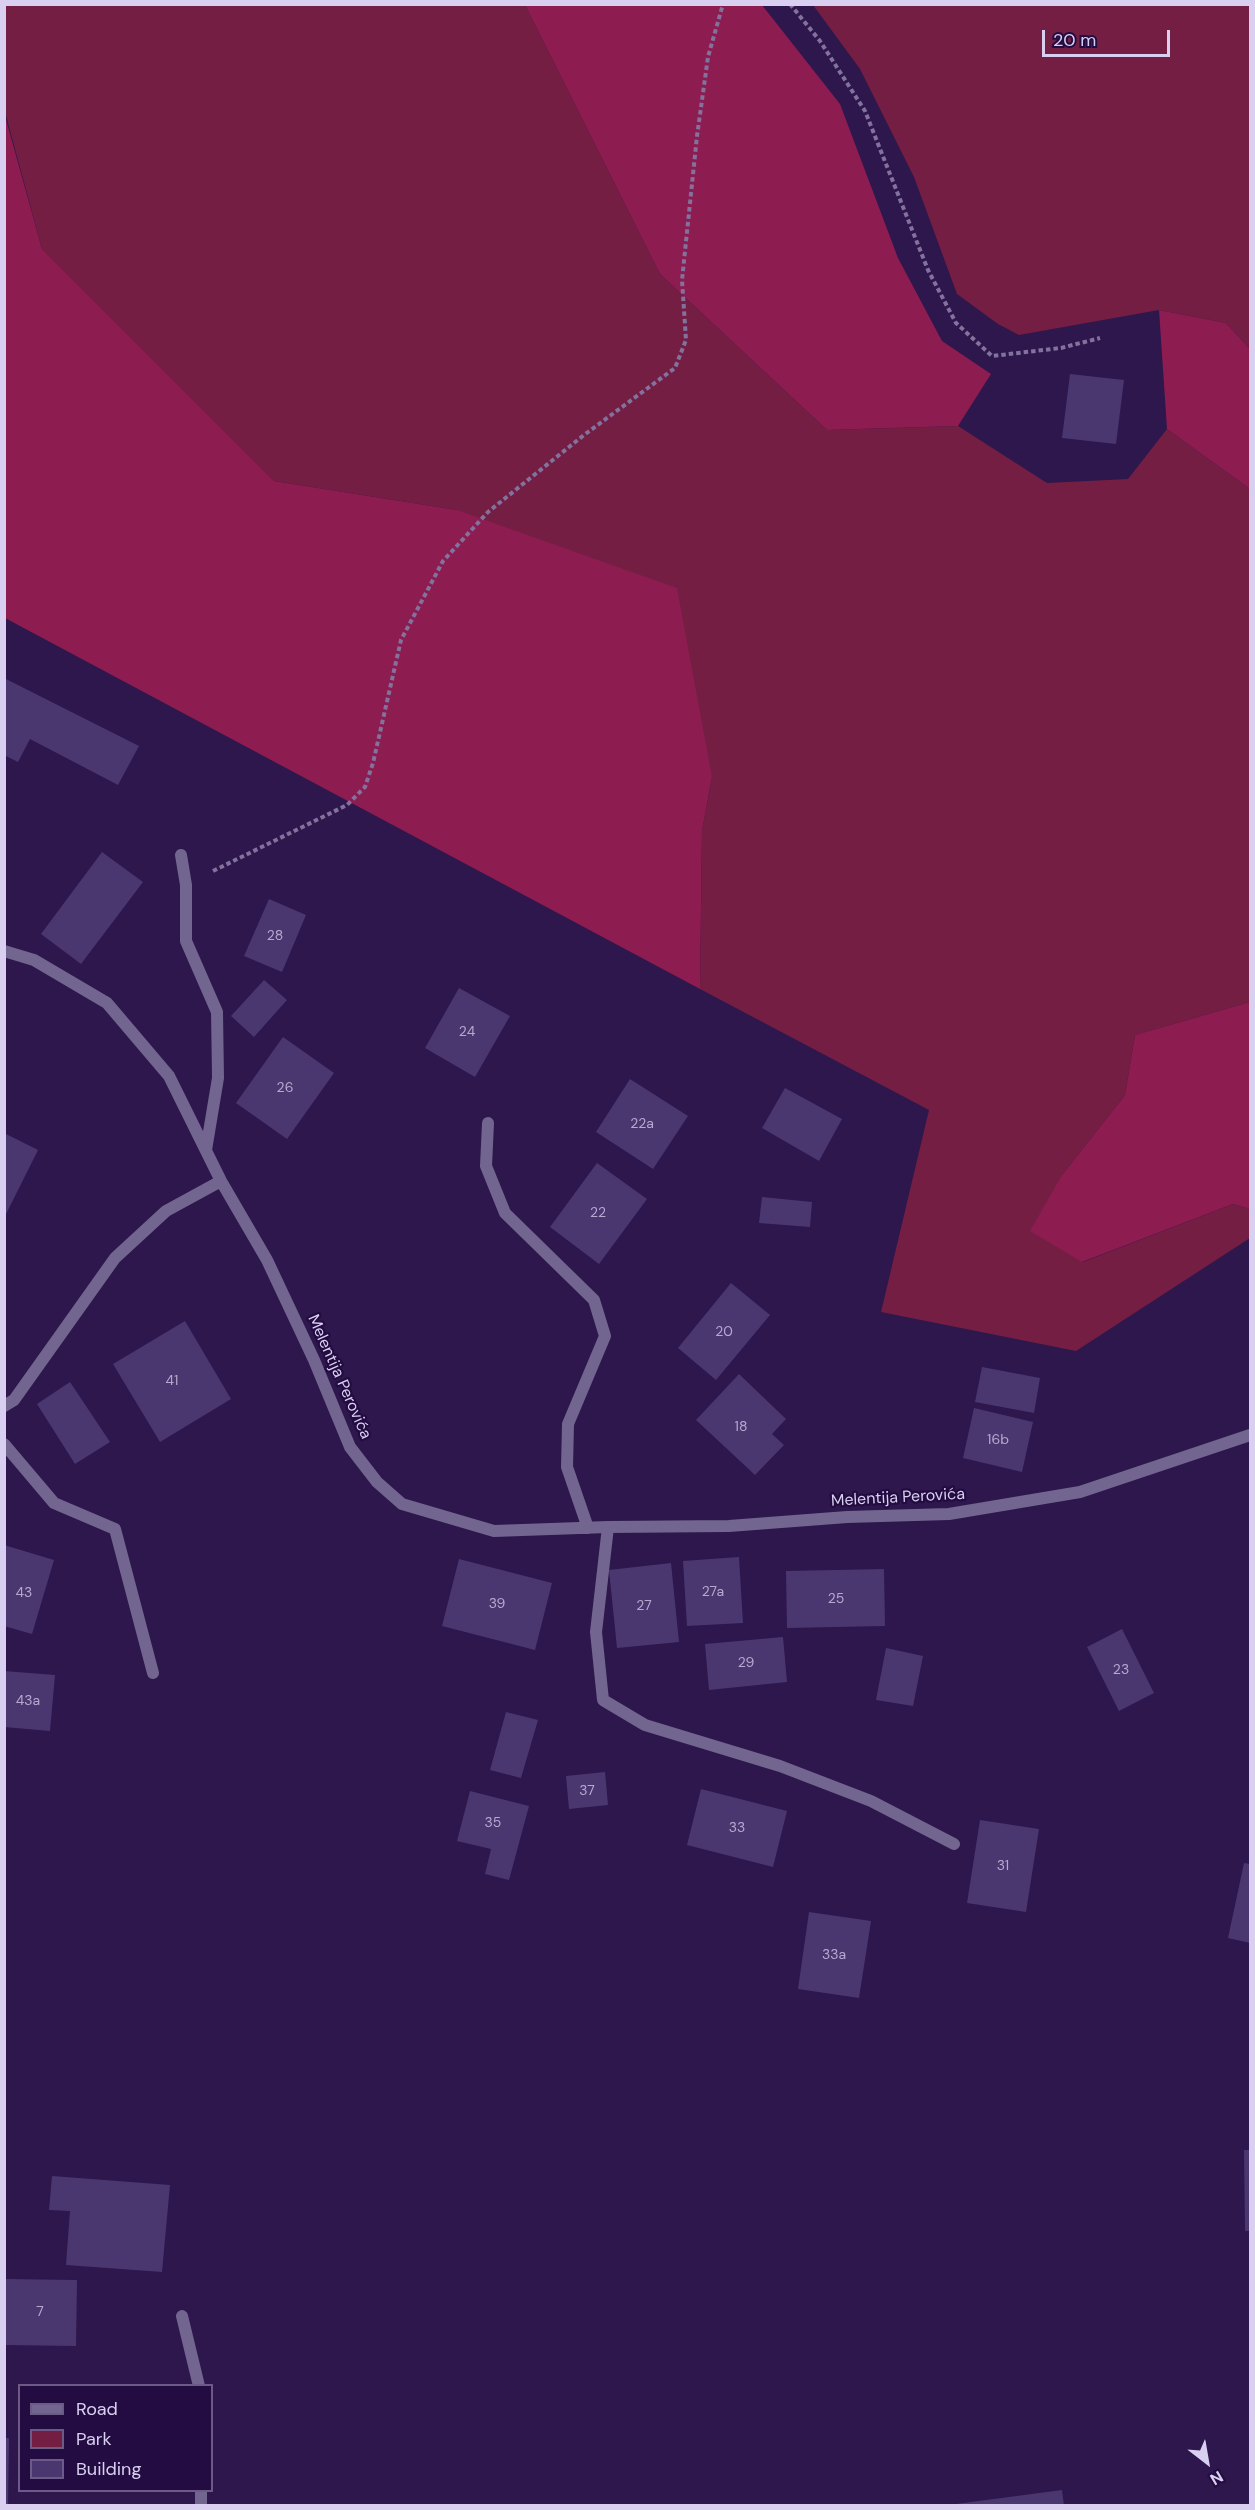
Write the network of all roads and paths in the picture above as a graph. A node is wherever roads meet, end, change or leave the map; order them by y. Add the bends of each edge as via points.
1 (723, 4) edge
2 (790, 4) edge
3 (1100, 338) dead end
4 (181, 855) dead end
5 (186, 885) junction
6 (4, 951) edge
7 (488, 1123) dead end
8 (206, 1150) junction
9 (221, 1181) junction
10 (4, 1406) edge
11 (1251, 1435) edge
12 (4, 1444) edge
13 (608, 1527) junction
14 (588, 1528) junction
15 (153, 1673) dead end
16 (954, 1845) dead end
17 (182, 2316) dead end
18 (199, 2384) edge

1 - 5 path via 708,57 697,136 682,280 686,340 675,368 488,512 443,561 401,640 365,787 347,805
2 - 3 path via 820,41 865,111 928,270 956,323 992,356 1061,348
4 - 5 street
5 - 8 street via 186,941 217,1012 218,1078
6 - 8 street, Melentija Perovića via 34,960 107,1003 169,1076
7 - 14 street via 486,1166 505,1213 594,1300 605,1336 568,1424 567,1467
8 - 9 street, Melentija Perovića
9 - 10 street via 166,1211 115,1258 14,1400
9 - 14 street, Melentija Perovića via 267,1260 350,1447 377,1482 402,1504 494,1532
11 - 13 street, Melentija Perovića via 1080,1492 949,1514 729,1526
12 - 15 street via 54,1503 115,1529
13 - 14 street, Melentija Perovića
13 - 16 street via 596,1632 603,1700 645,1725 780,1766 871,1801
17 - 18 street

